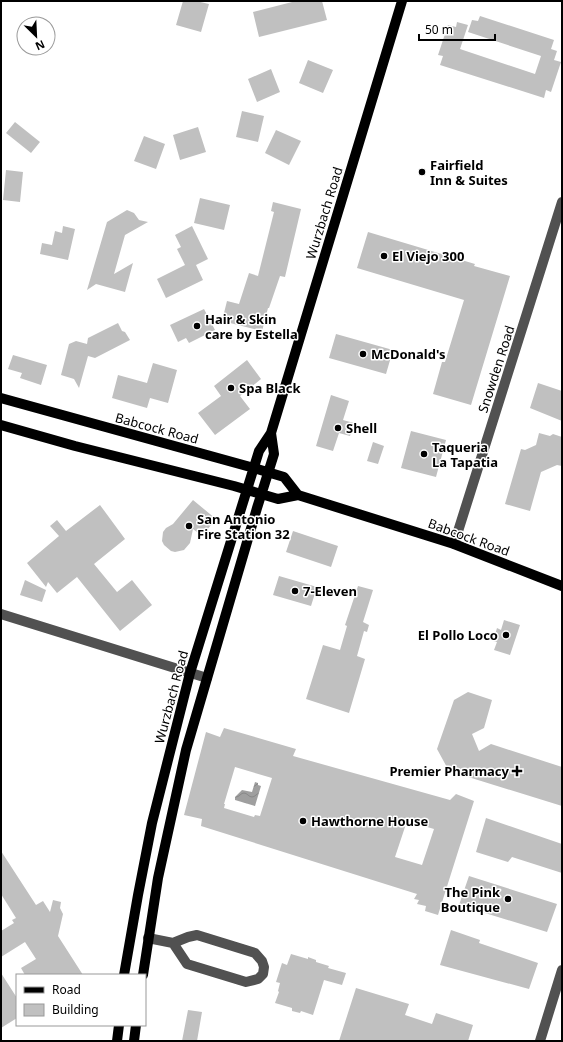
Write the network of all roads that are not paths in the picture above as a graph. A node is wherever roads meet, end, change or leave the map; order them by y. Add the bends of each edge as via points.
1 (402, 1) edge
2 (562, 202) edge
3 (1, 398) edge
4 (1, 425) edge
5 (271, 433) junction
6 (254, 468) junction
7 (269, 472) junction
8 (247, 490) junction
9 (261, 495) junction
10 (298, 495) junction
11 (454, 544) junction
12 (562, 586) edge
13 (1, 614) edge
14 (190, 673) junction
15 (207, 678) junction
16 (148, 938) junction
17 (173, 943) junction
18 (562, 970) edge
19 (124, 974) edge
20 (143, 974) edge
21 (119, 1026) edge
22 (136, 1026) edge
23 (117, 1041) edge
24 (134, 1041) edge
25 (540, 1041) edge

1 - 5 main road, Wurzbach Road
2 - 11 street, Snowden Road
3 - 6 main road, Babcock Road
4 - 8 main road, Babcock Road
5 - 6 main road, Wurzbach Road via 259,451
5 - 7 main road, Wurzbach Road via 274,454
6 - 7 main road, Babcock Road
6 - 8 main road, Wurzbach Road
7 - 9 main road, Wurzbach Road
7 - 10 main road, Babcock Road via 284,477
8 - 9 main road, Babcock Road
8 - 14 main road, Wurzbach Road
9 - 10 main road, Babcock Road via 278,499
9 - 15 main road, Wurzbach Road
10 - 11 main road, Babcock Road
11 - 12 main road, Babcock Road
13 - 14 street
14 - 15 street
14 - 19 main road, Wurzbach Road via 152,823
15 - 16 main road, Wurzbach Road via 186,750 170,819
16 - 17 street
16 - 20 main road, Wurzbach Road
17 - 17 street via 187,964 246,982 258,979 262,974 264,967 255,953 197,935
18 - 25 street
21 - 23 main road
22 - 24 main road

